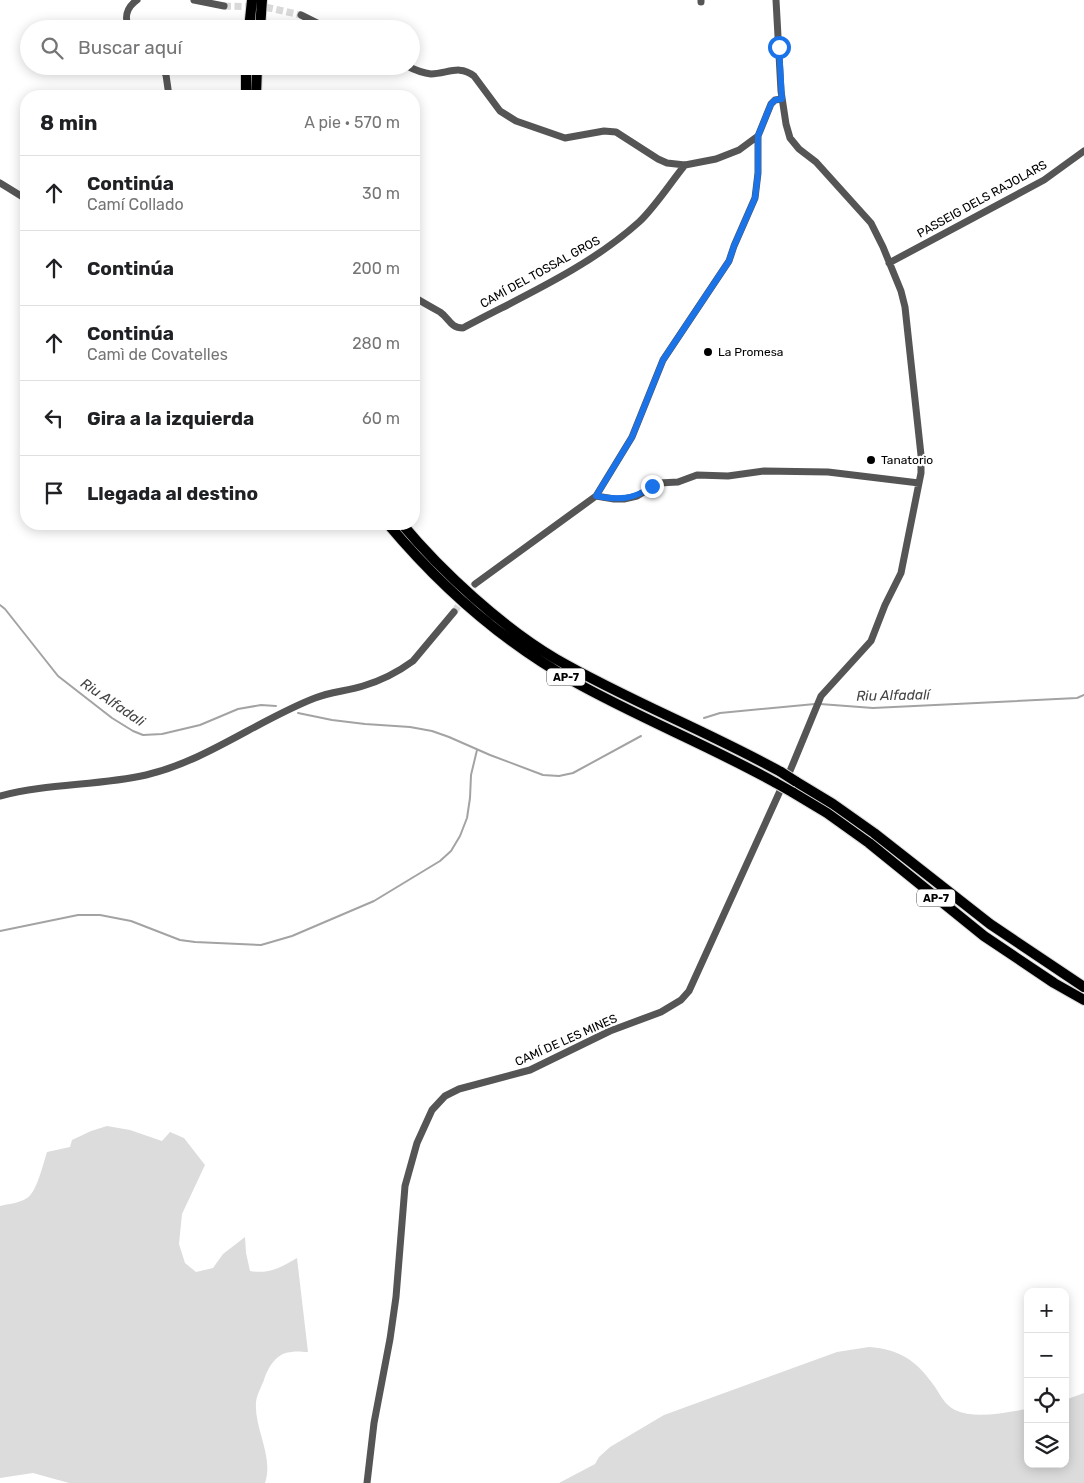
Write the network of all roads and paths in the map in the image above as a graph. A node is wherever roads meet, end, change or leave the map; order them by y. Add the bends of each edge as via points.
1 (137, 0) edge
2 (194, 0) edge
3 (252, 0) edge
4 (262, 0) edge
5 (776, 0) edge
6 (224, 6) tunnel mouth
7 (301, 15) tunnel mouth
8 (127, 20) edge
9 (250, 20) edge
10 (261, 20) edge
11 (311, 20) edge
12 (420, 72) edge
13 (166, 75) edge
14 (246, 75) edge
15 (257, 75) edge
16 (168, 90) edge
17 (246, 90) edge
18 (256, 90) edge
19 (782, 99) junction
20 (758, 136) junction
21 (1084, 151) edge
22 (682, 165) junction
23 (0, 183) edge
24 (20, 195) edge
25 (889, 263) junction
26 (420, 301) edge
27 (919, 483) junction
28 (596, 496) junction
29 (394, 530) edge
30 (407, 530) edge
31 (475, 584) tunnel mouth
32 (454, 612) tunnel mouth
33 (785, 771) junction
34 (778, 787) junction
35 (0, 796) edge
36 (1084, 987) edge
37 (1084, 1000) edge
38 (367, 1483) edge

1 - 8 street via 126,11
2 - 6 street
3 - 9 highway
4 - 10 highway
5 - 19 street
7 - 11 street
12 - 22 street via 430,74 458,68 469,71 500,111 516,121 565,138 616,132 658,159
13 - 16 street
14 - 17 highway
15 - 18 highway
19 - 20 street via 771,104
19 - 25 street via 786,124 794,144 816,162 867,218
20 - 22 street via 730,154
20 - 28 street via 755,198 730,258 663,360 632,437
21 - 25 street, PASSEIG DELS RAJOLARS via 1044,180
22 - 26 street, CAMÍ DEL TOSSAL GROS via 641,220 611,245 578,267 463,328 452,325 443,314
23 - 24 street
25 - 27 street via 905,307 921,455
27 - 28 street via 828,472 764,470 728,476 697,475 678,482 659,483 637,496 624,499
27 - 33 street via 901,573 875,634 822,696
28 - 31 street
29 - 34 highway, AP-7 via 436,576 495,629 529,654 597,694 735,760
30 - 33 highway, AP-7 via 442,568 542,650 603,684
32 - 35 street via 414,661 405,667 363,686 314,698 169,769 135,778 40,787
33 - 36 highway, AP-7, bridge via 874,833 990,924
34 - 37 highway, AP-7, bridge via 827,813 984,936
34 - 38 street, CAMÍ DE LES MINES via 689,991 681,1000 530,1070 458,1090 445,1096 432,1110 417,1144 405,1186 396,1297

